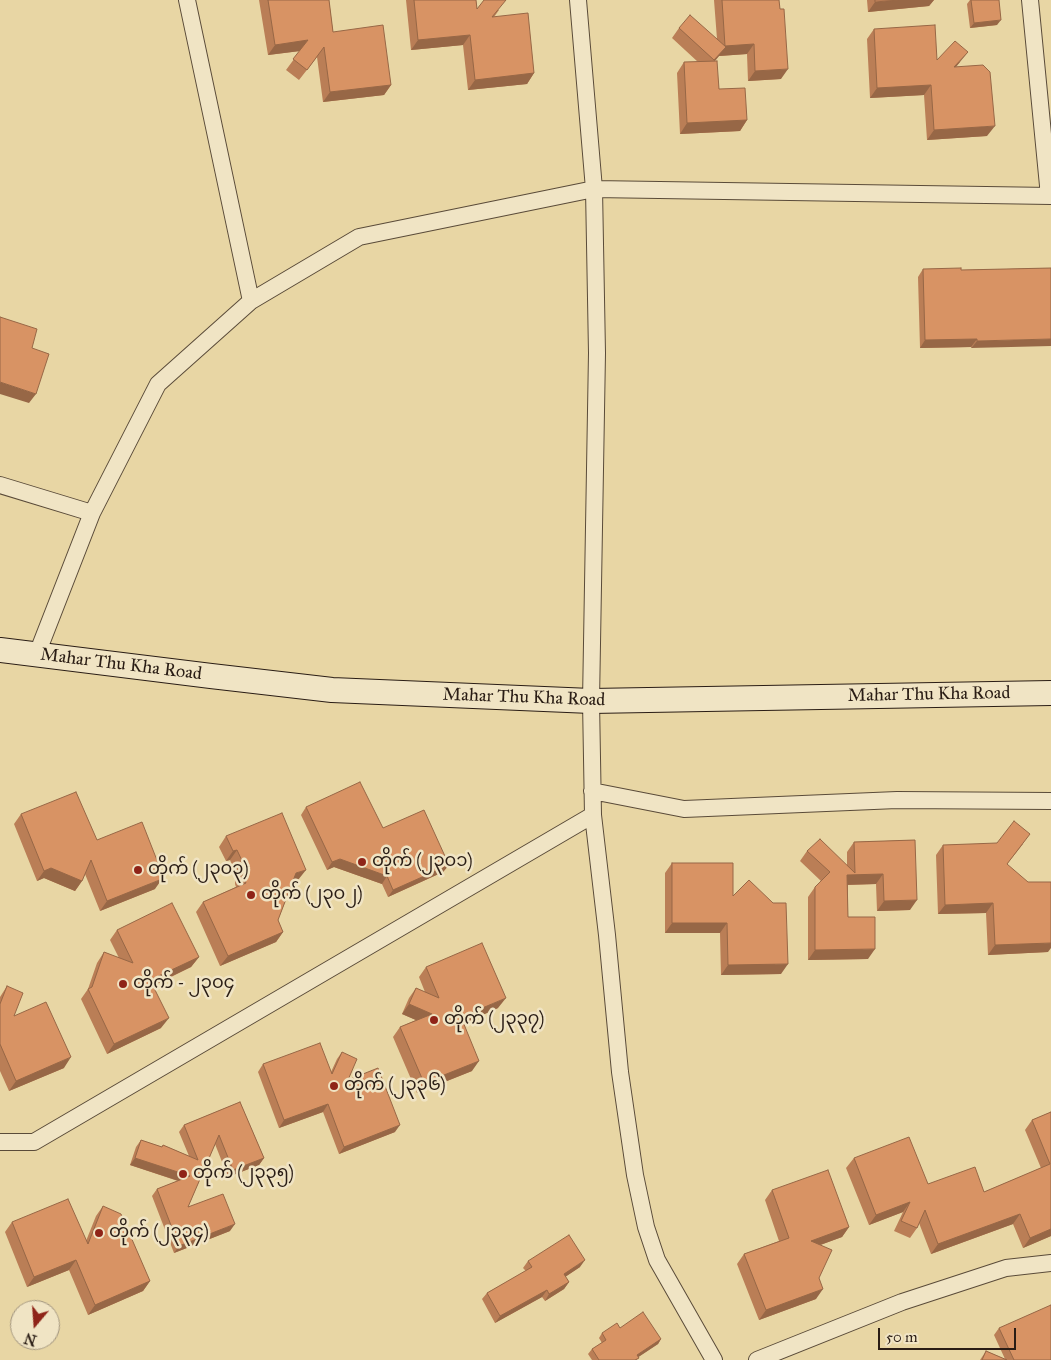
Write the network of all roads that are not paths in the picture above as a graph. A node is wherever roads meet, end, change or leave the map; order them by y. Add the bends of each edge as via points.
1 (187, 0) edge
2 (578, 0) edge
3 (1030, 0) edge
4 (594, 188) junction
5 (1050, 196) edge
6 (251, 301) junction
7 (0, 485) edge
8 (92, 513) junction
9 (0, 650) edge
10 (37, 654) junction
11 (1051, 693) edge
12 (591, 702) junction
13 (592, 791) junction
14 (1051, 801) edge
15 (594, 815) junction
16 (0, 1142) edge
17 (1051, 1263) edge
18 (714, 1360) edge
19 (756, 1360) edge

1 - 6 street
2 - 4 street
3 - 5 street
4 - 5 street
4 - 6 street via 359,237
4 - 12 street via 597,353
6 - 8 street via 158,384
7 - 8 street
8 - 10 street
9 - 10 main road, Mahar Thu Kha Road
10 - 12 main road, Mahar Thu Kha Road via 332,690
11 - 12 main road, Mahar Thu Kha Road
12 - 13 street
13 - 14 street via 684,809 897,800
13 - 15 street
15 - 16 street via 34,1142
15 - 18 street via 620,1072 646,1228 657,1260
17 - 19 street via 1006,1268 902,1302

